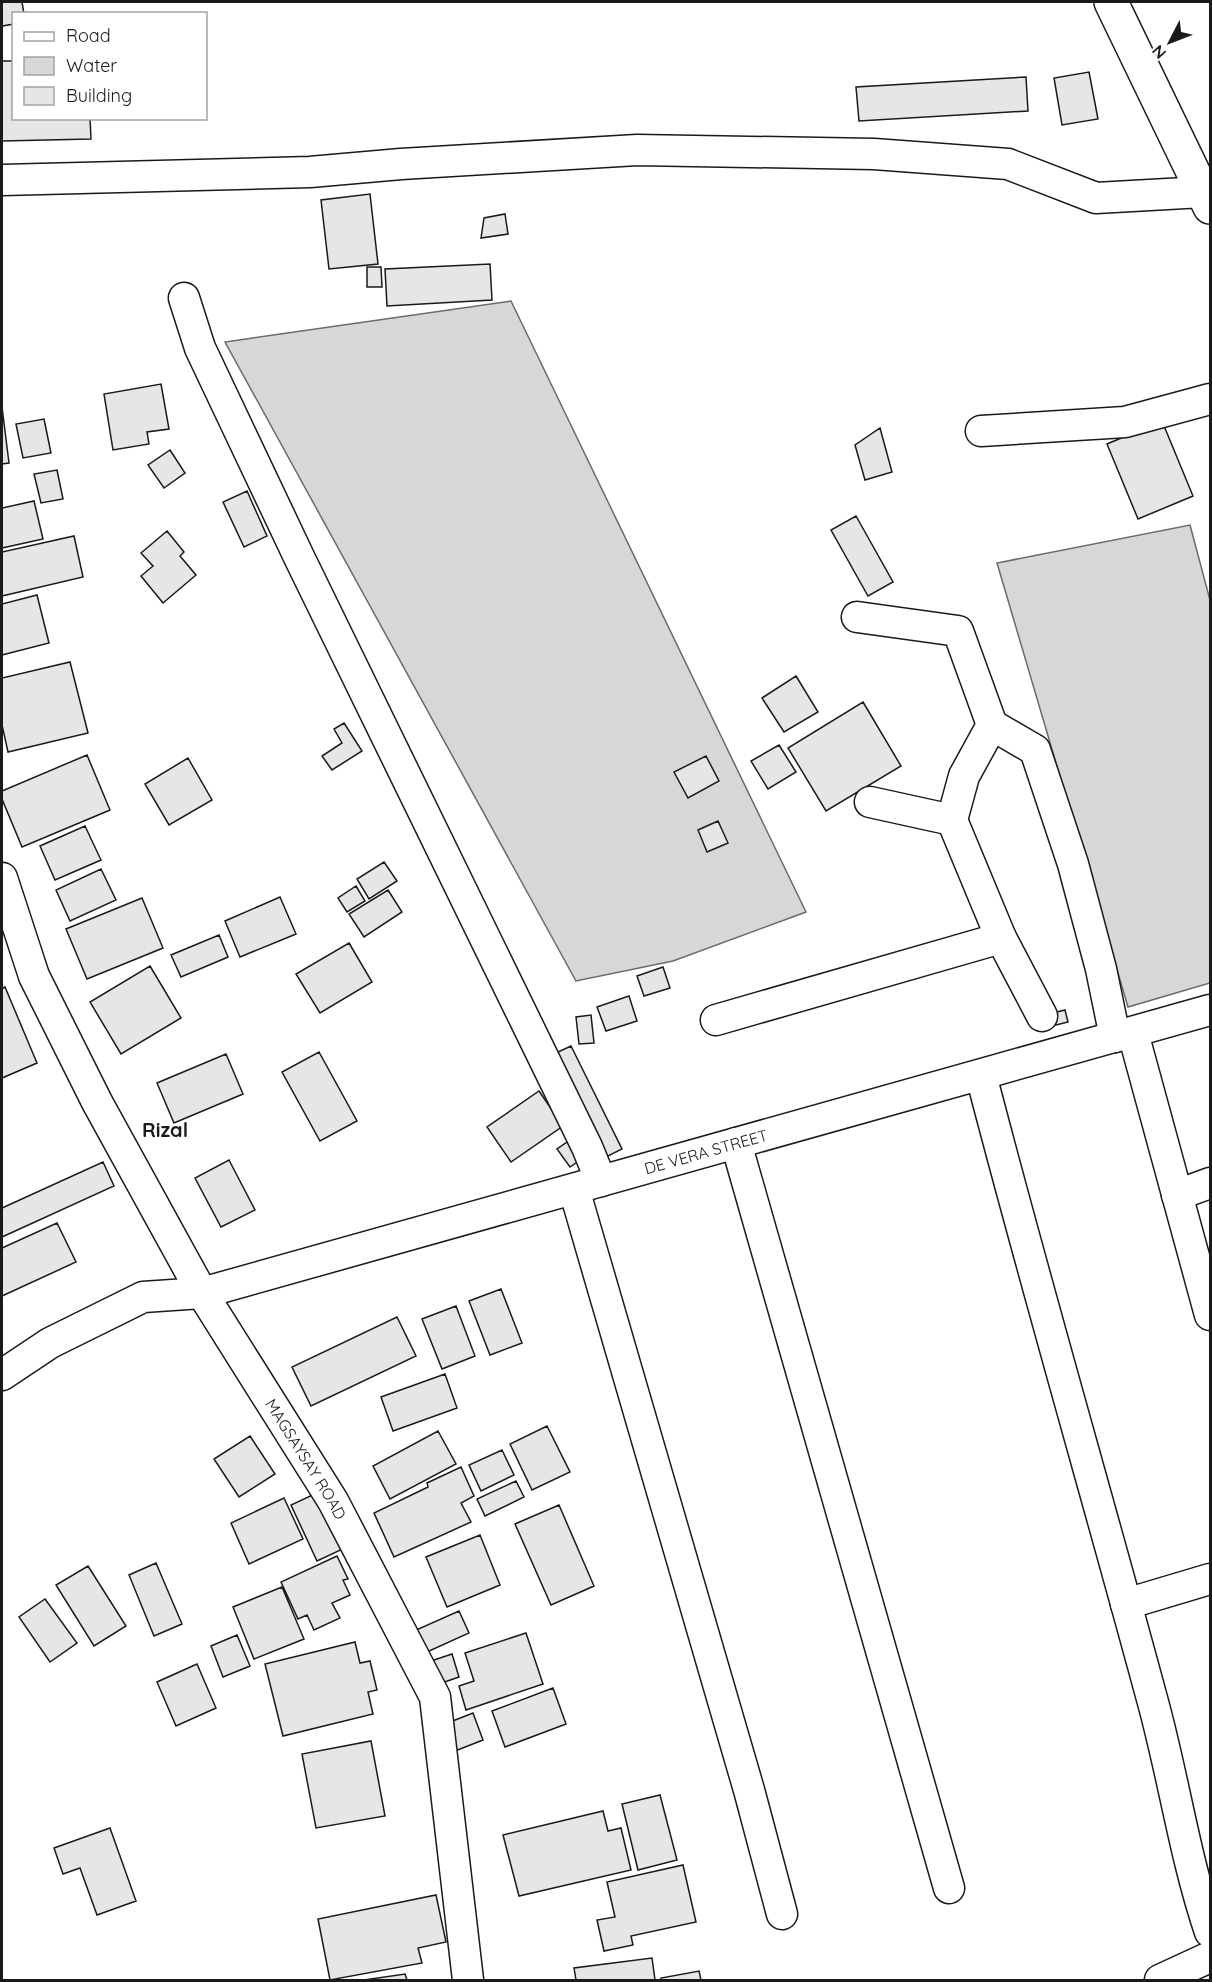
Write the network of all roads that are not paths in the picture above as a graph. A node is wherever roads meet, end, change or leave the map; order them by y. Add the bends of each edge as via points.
1 (1111, 2) edge
2 (2, 180) edge
3 (1207, 200) edge
4 (184, 298) dead end
5 (1210, 399) edge
6 (981, 431) dead end
7 (857, 617) dead end
8 (992, 725) junction
9 (870, 802) dead end
10 (952, 820) junction
11 (2, 878) edge
12 (1001, 938) junction
13 (1210, 1010) edge
14 (716, 1020) dead end
15 (1047, 1033) junction
16 (1124, 1035) junction
17 (981, 1076) junction
18 (736, 1143) junction
19 (1210, 1183) edge
20 (587, 1185) junction
21 (1177, 1194) junction
22 (202, 1293) junction
23 (1210, 1315) edge
24 (2, 1375) edge
25 (1210, 1579) edge
26 (1126, 1604) junction
27 (949, 1888) dead end
28 (782, 1914) dead end
29 (1210, 1932) edge
30 (1210, 1957) edge
31 (468, 1980) edge
32 (1160, 1980) edge

1 - 3 main road
2 - 3 street via 310,172 637,150 874,154 1008,164 1096,198
4 - 20 street via 200,348 587,1147
5 - 6 street via 1125,422
7 - 8 street via 958,631
8 - 10 street via 964,776
8 - 16 street via 1035,750
9 - 10 street
10 - 12 street
11 - 22 street, MAGSAYSAY ROAD via 34,976 96,1102
12 - 14 street
12 - 15 street
13 - 16 street, DE VERA STREET
15 - 16 street, DE VERA STREET
15 - 17 street, DE VERA STREET
16 - 21 street
17 - 18 street, DE VERA STREET
17 - 26 street
18 - 20 street, DE VERA STREET
18 - 27 street
19 - 21 street
20 - 22 street, DE VERA STREET
20 - 28 street
21 - 23 street
22 - 24 street, DE VERA STREET via 143,1297 50,1343
22 - 31 street, MAGSAYSAY ROAD via 333,1501 435,1697
25 - 26 street
26 - 29 street
30 - 32 street

